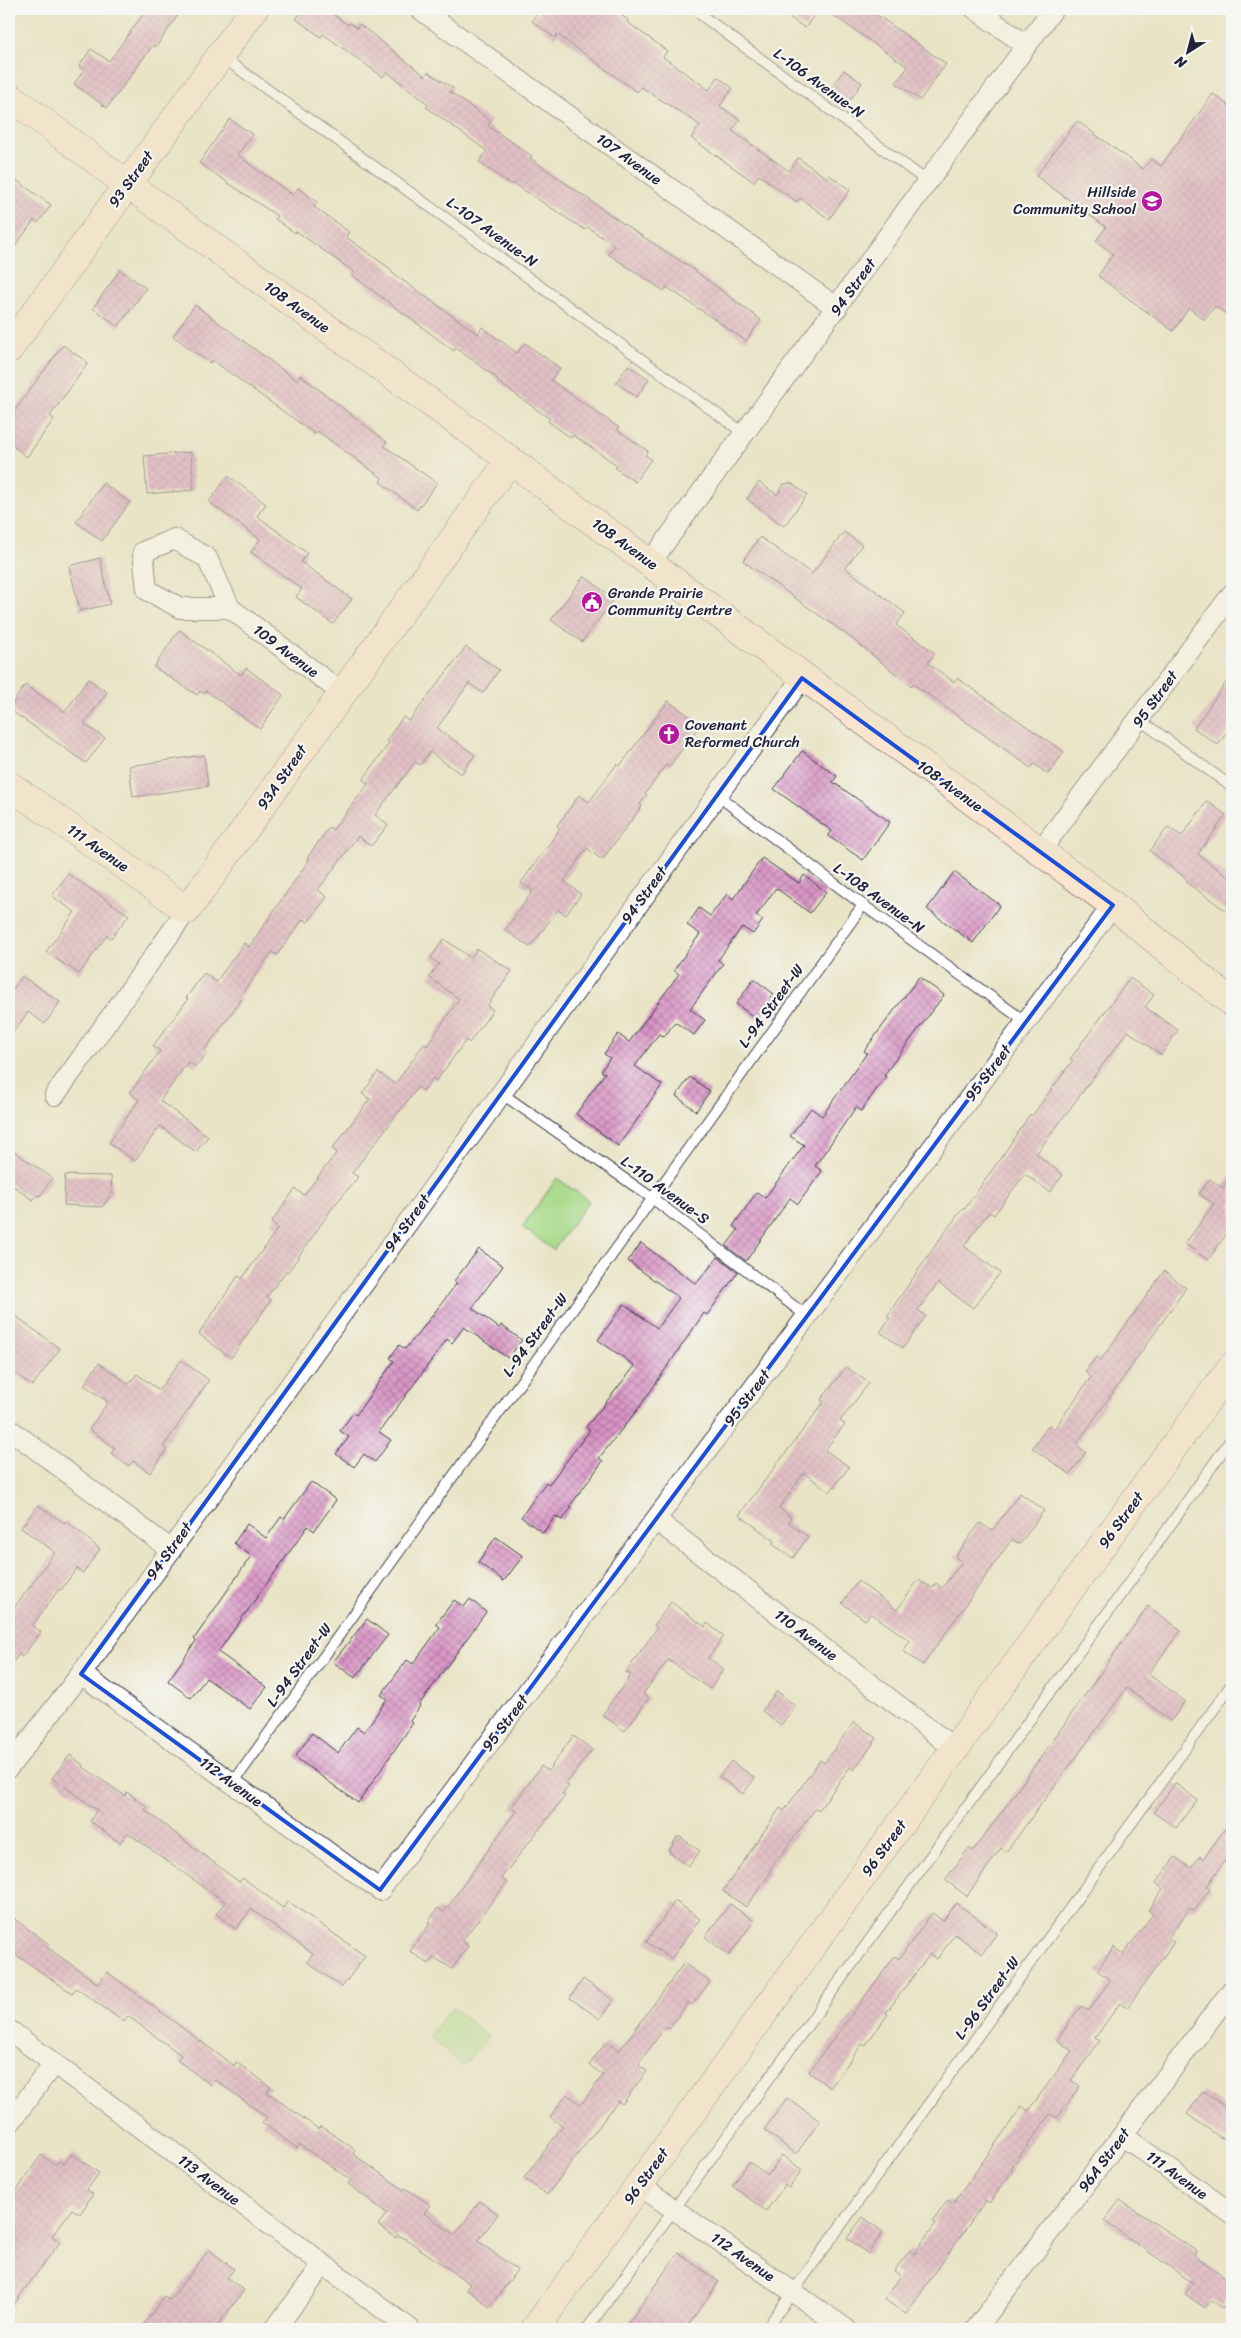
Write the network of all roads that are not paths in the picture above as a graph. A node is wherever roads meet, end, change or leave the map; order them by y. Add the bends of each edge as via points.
1 (254, 9) edge
2 (420, 9) edge
3 (693, 9) edge
4 (975, 9) edge
5 (1053, 9) edge
6 (1026, 45) junction
7 (220, 55) junction
8 (9, 96) edge
9 (928, 182) junction
10 (127, 184) junction
11 (837, 308) junction
12 (9, 349) edge
13 (746, 434) junction
14 (510, 460) junction
15 (650, 564) junction
16 (1232, 594) edge
17 (230, 608) junction
18 (802, 678) junction
19 (342, 693) junction
20 (1140, 720) junction
21 (9, 785) edge
22 (1232, 787) edge
23 (717, 794) junction
24 (1040, 852) junction
25 (862, 905) junction
26 (1113, 905) junction
27 (187, 910) junction
28 (1232, 1003) edge
29 (1026, 1022) junction
30 (501, 1093) junction
31 (56, 1095) dead end
32 (652, 1198) junction
33 (808, 1316) junction
34 (1232, 1366) edge
35 (9, 1429) edge
36 (1232, 1438) edge
37 (656, 1520) junction
38 (170, 1549) junction
39 (81, 1674) junction
40 (1232, 1684) edge
41 (955, 1749) junction
42 (9, 1767) edge
43 (233, 1783) junction
44 (380, 1890) joint
45 (1232, 1990) edge
46 (9, 2030) edge
47 (53, 2064) junction
48 (9, 2124) edge
49 (1123, 2136) junction
50 (640, 2185) junction
51 (675, 2210) junction
52 (1232, 2214) edge
53 (323, 2265) junction
54 (793, 2292) junction
55 (276, 2329) edge
56 (410, 2329) edge
57 (535, 2329) edge
58 (587, 2329) edge
59 (766, 2329) edge
60 (846, 2329) edge
61 (976, 2329) edge

1 - 7 street, 93 Street
2 - 11 street, 107 Avenue
3 - 9 lane, L-106 Avenue-N
4 - 6 street
5 - 6 street, 94 Street
6 - 9 street, 94 Street
7 - 10 street, 93 Street
7 - 13 lane, L-107 Avenue-N
8 - 10 street, 108 Avenue
9 - 11 street, 94 Street
10 - 12 street, 93 Street
10 - 14 street, 108 Avenue
11 - 13 street, 94 Street
13 - 15 street, 94 Street
14 - 15 street, 108 Avenue
14 - 19 street, 93A Street
15 - 18 street, 108 Avenue
16 - 20 street, 95 Street
17 - 17 street, 109 Avenue via 207,558 174,539 143,552 147,590 180,608
17 - 19 street, 109 Avenue
18 - 23 street, 94 Street
18 - 24 street, 108 Avenue
19 - 27 street, 93A Street
20 - 22 lane
20 - 24 street, 95 Street
21 - 27 street, 111 Avenue
23 - 25 lane, L-108 Avenue-N
23 - 30 street, 94 Street
24 - 26 street, 108 Avenue
25 - 29 lane, L-108 Avenue-N
25 - 32 lane, L-94 Street-W
26 - 28 street, 108 Avenue
26 - 29 street, 95 Street
27 - 31 street, 93A Street
29 - 33 street, 95 Street
30 - 32 lane, L-110 Avenue-S
30 - 38 street, 94 Street
32 - 33 lane, L-110 Avenue-S
32 - 43 lane, L-94 Street-W
33 - 37 street, 95 Street
34 - 41 street, 96 Street
35 - 38 street
36 - 51 lane
37 - 41 street, 110 Avenue
37 - 44 street, 95 Street
38 - 39 street, 94 Street
39 - 42 street, 94 Street
39 - 43 street, 112 Avenue
40 - 54 lane, L-96 Street-W
41 - 50 street, 96 Street
43 - 44 street, 112 Avenue
45 - 49 street, 96A Street
46 - 47 street, 113 Avenue
47 - 48 street
47 - 53 street, 113 Avenue
49 - 52 street, 111 Avenue
49 - 61 street, 96A Street
50 - 51 street, 112 Avenue
50 - 57 street, 96 Street
51 - 54 street, 112 Avenue
51 - 58 lane
53 - 55 street
53 - 56 street, 113 Avenue
54 - 59 lane, L-96 Street-W
54 - 60 street, 112 Avenue

